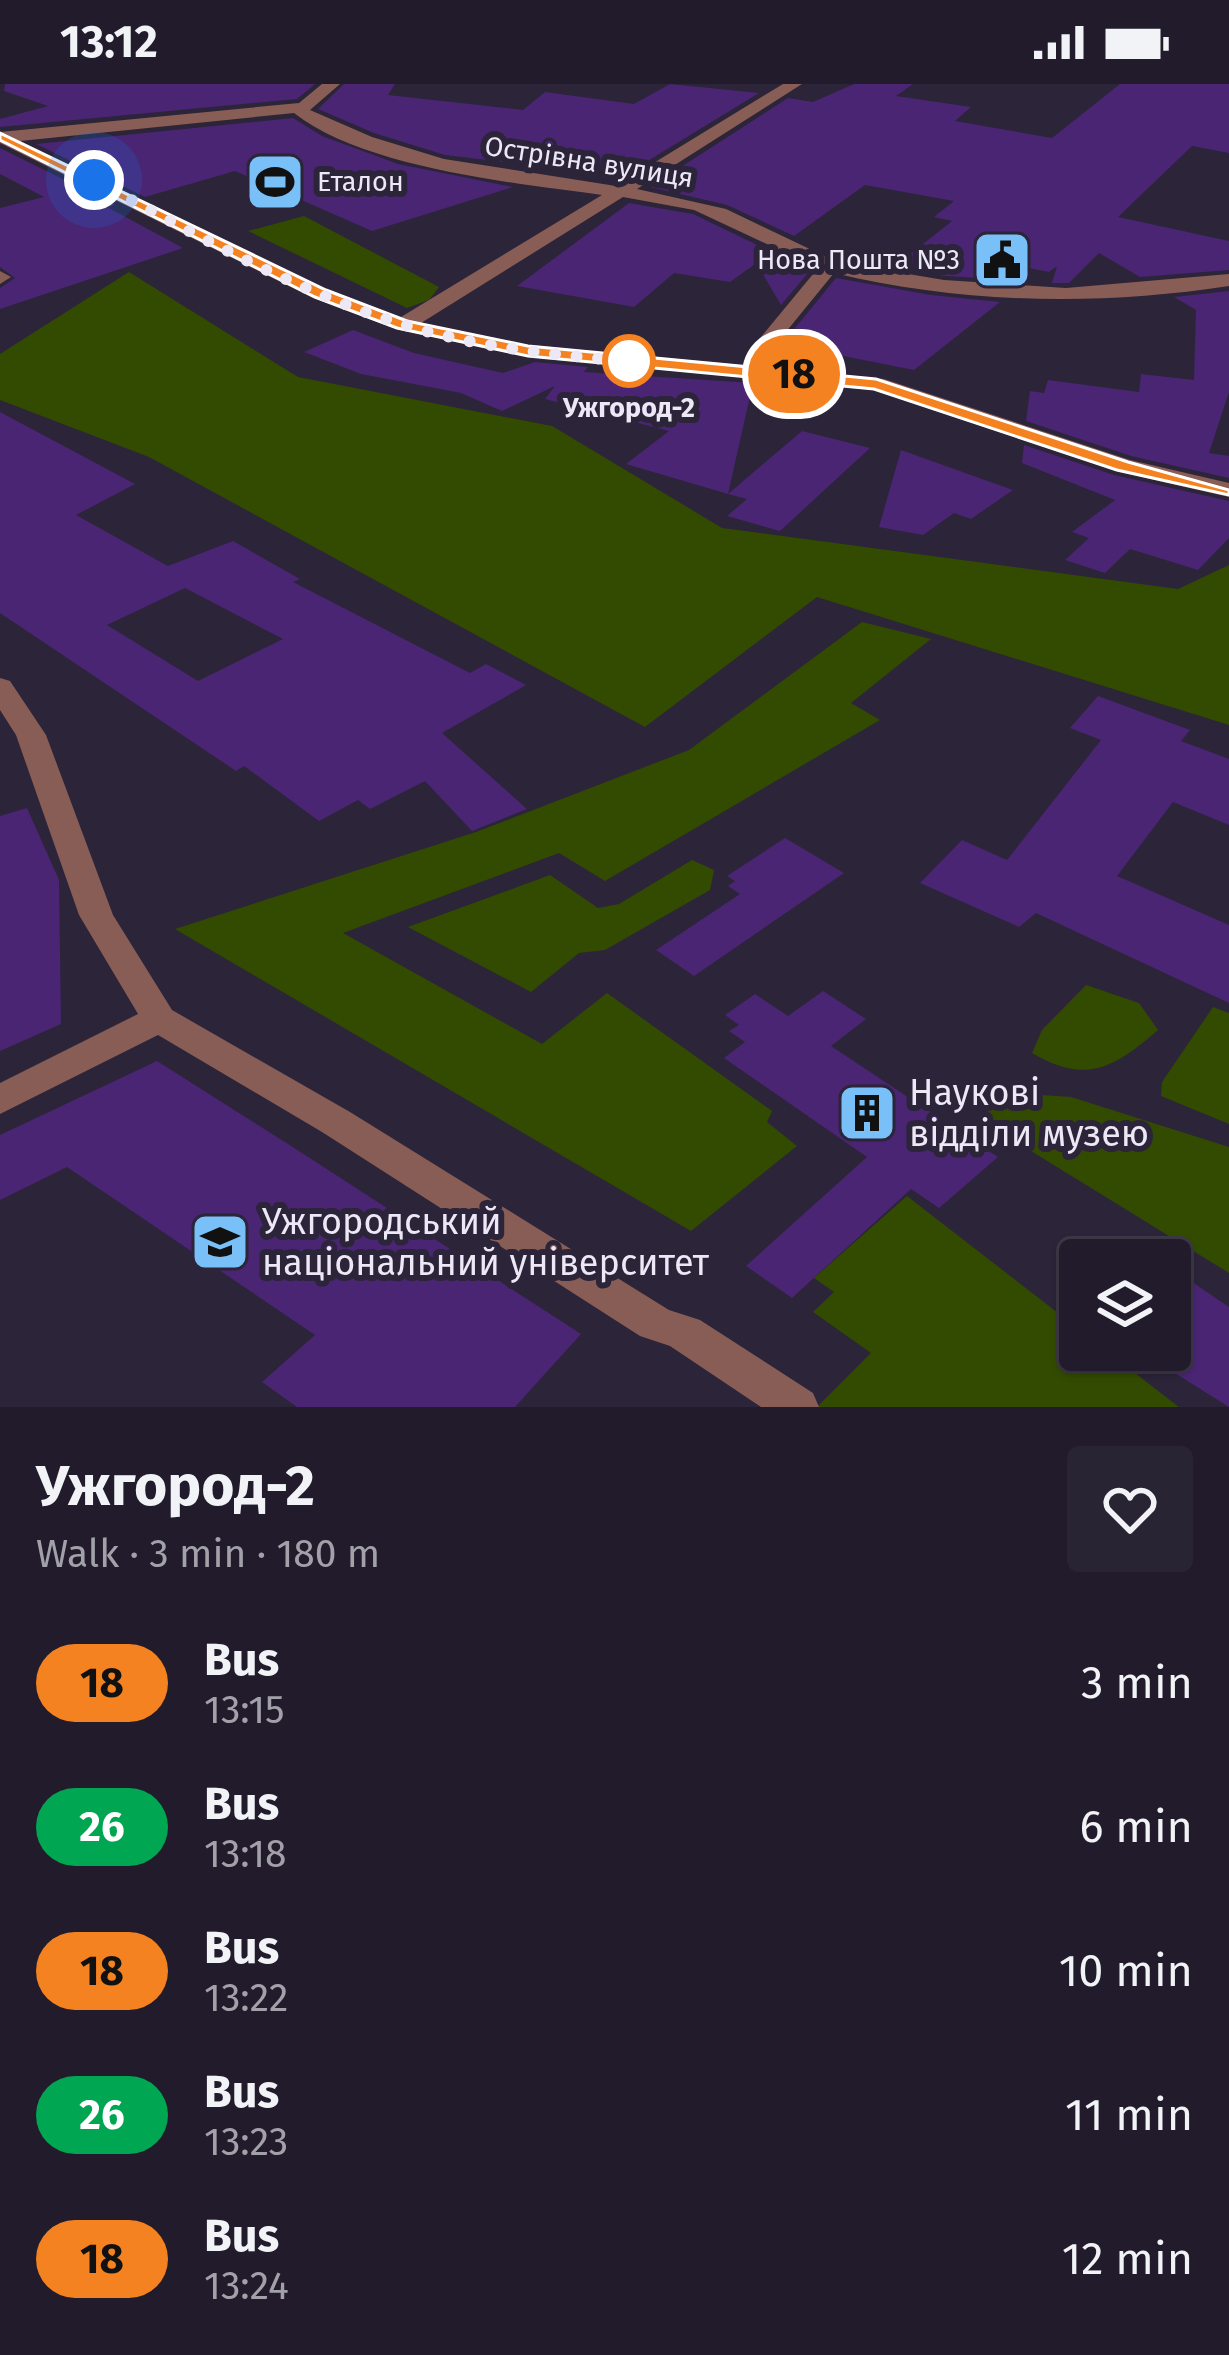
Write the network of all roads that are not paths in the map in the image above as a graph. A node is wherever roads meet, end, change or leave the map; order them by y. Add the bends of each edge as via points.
1 (332, 84) edge
2 (794, 84) edge
3 (303, 107) junction
4 (1, 138) edge
5 (613, 192) junction
6 (830, 266) junction
7 (1229, 280) edge
8 (403, 325) junction
9 (761, 372) junction
10 (1229, 490) edge
11 (0, 687) edge
12 (159, 1019) junction
13 (0, 1100) edge
14 (797, 1407) edge

1 - 3 street
2 - 5 street
3 - 4 street
3 - 5 street, Острівна вулиця via 324,125 410,157
4 - 8 street via 320,294
5 - 6 street, Острівна вулиця via 720,212
5 - 8 street
6 - 7 street, Острівна вулиця via 1022,295 1133,296
6 - 9 street via 771,337
8 - 9 street via 528,351
9 - 10 street via 909,392 1087,455
11 - 12 street via 31,735 96,915
12 - 13 street
12 - 14 street

